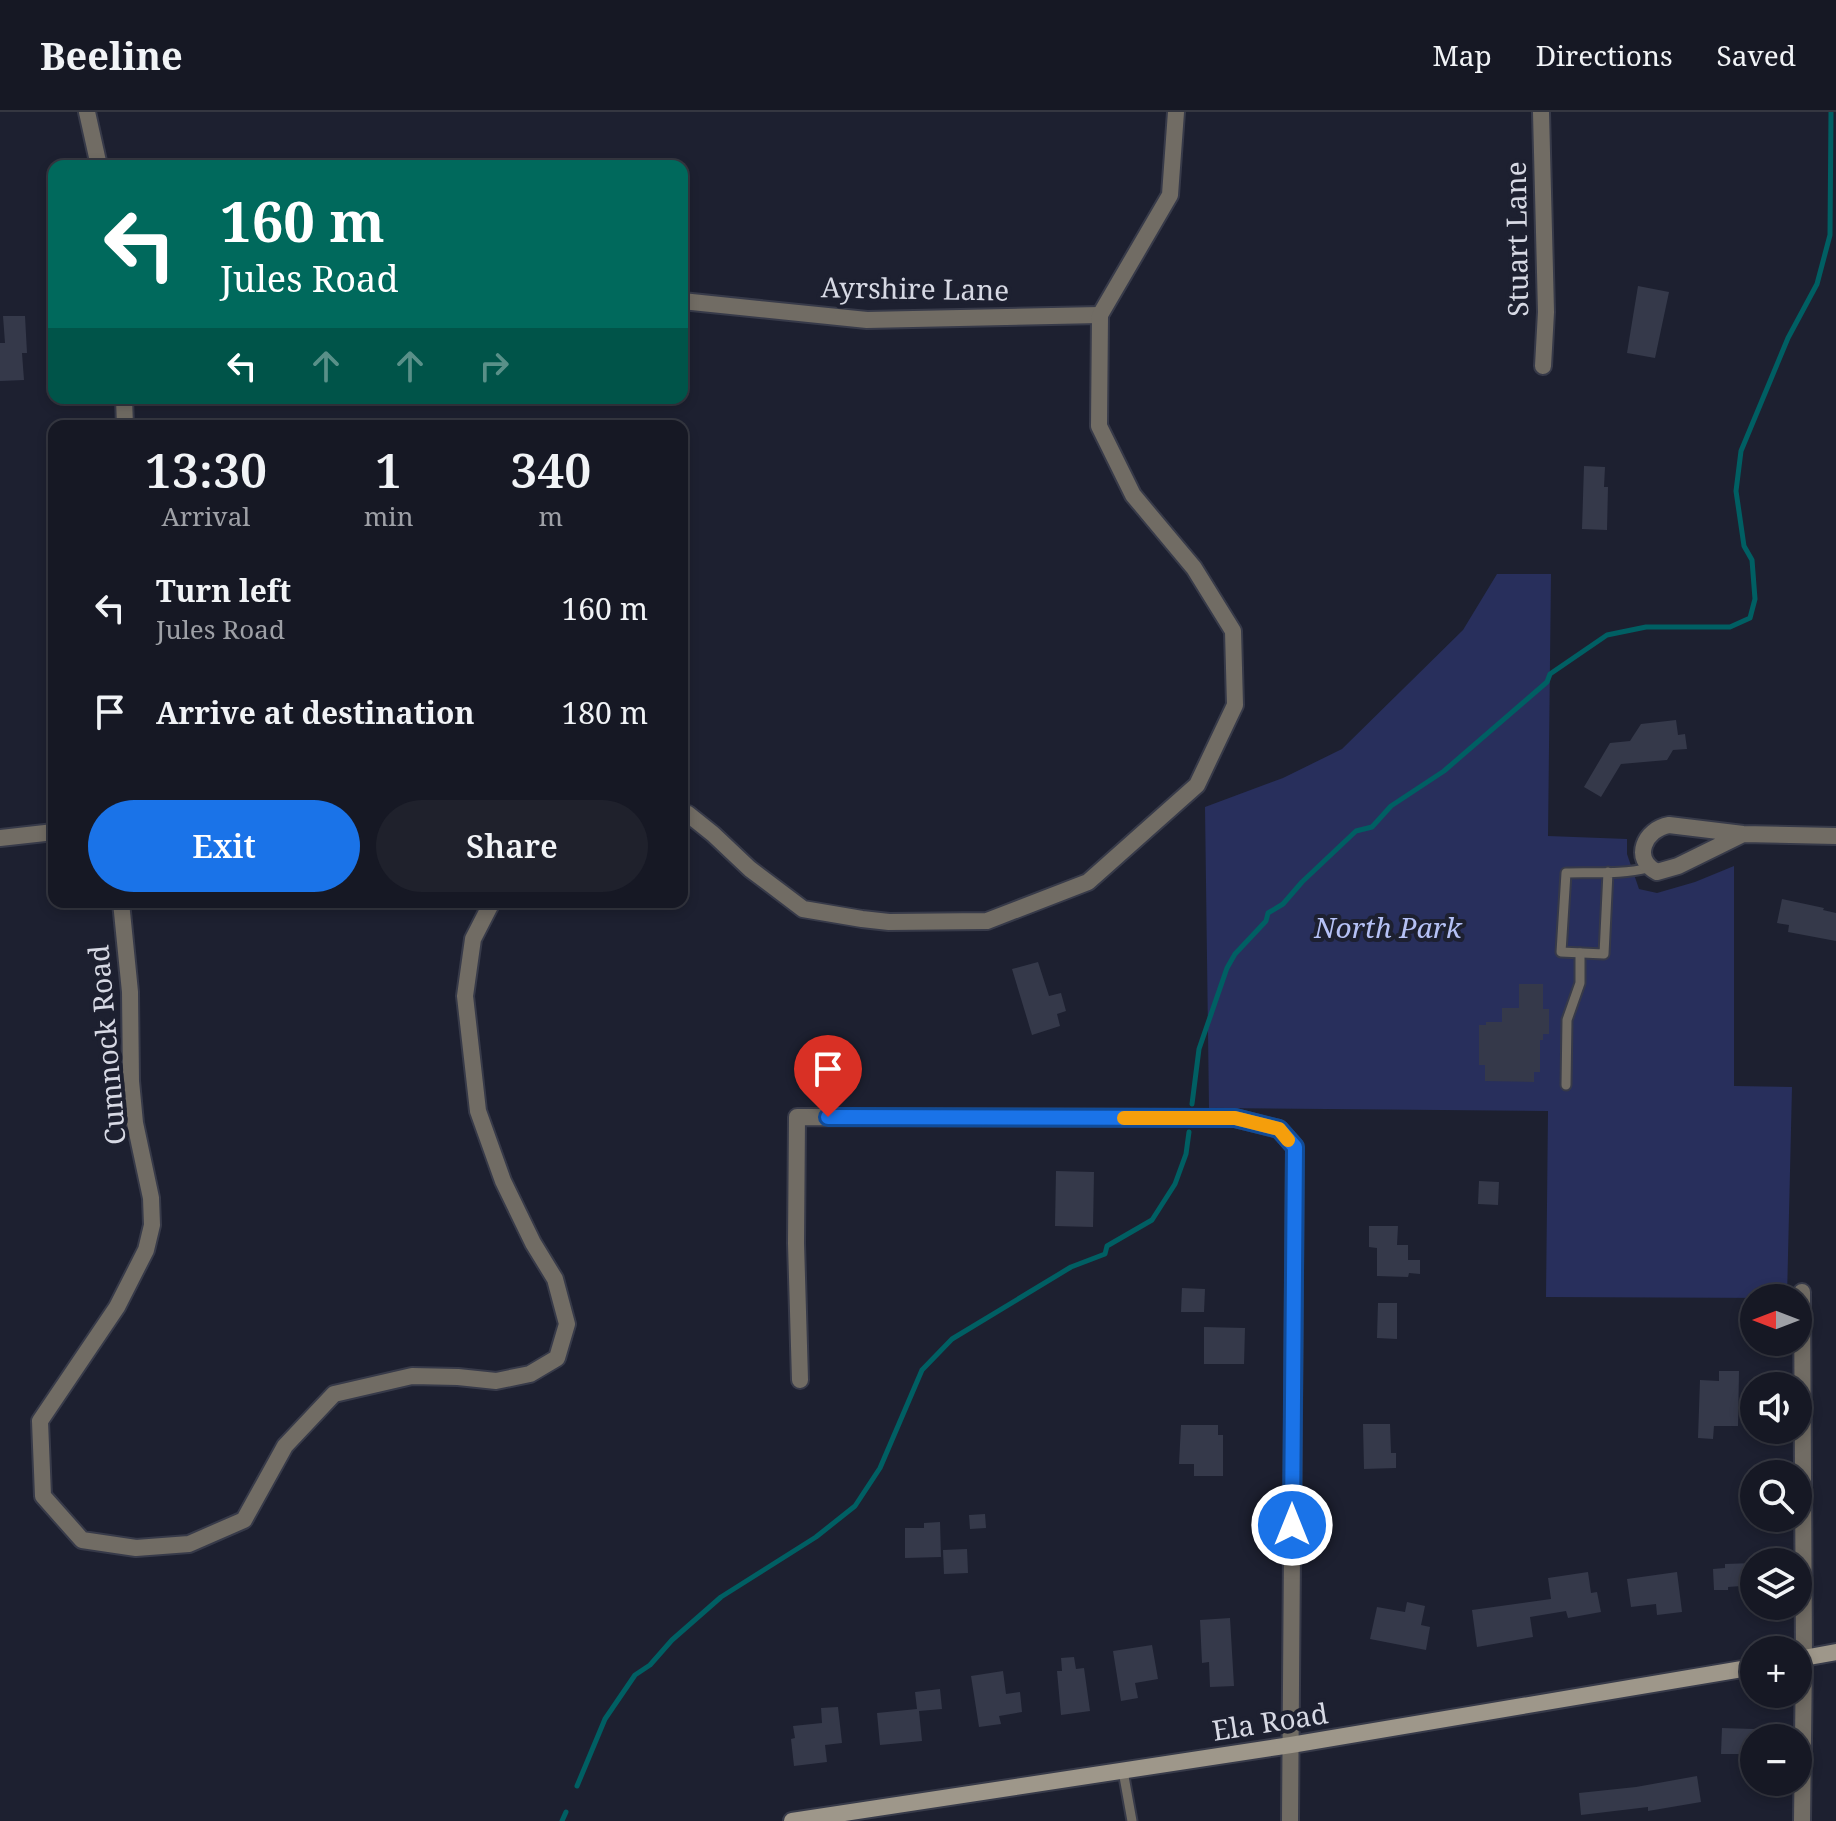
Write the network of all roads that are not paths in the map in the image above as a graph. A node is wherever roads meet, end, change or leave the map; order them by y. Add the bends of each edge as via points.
1 (87, 112) edge
2 (1176, 112) edge
3 (1541, 112) edge
4 (98, 160) edge
5 (688, 302) edge
6 (1100, 315) junction
7 (1543, 366) dead end
8 (688, 814) edge
9 (48, 833) edge
10 (1743, 834) junction
11 (1836, 836) edge
12 (0, 838) edge
13 (1648, 868) junction
14 (1608, 872) junction
15 (122, 908) edge
16 (489, 908) edge
17 (1580, 953) junction
18 (1566, 1085) dead end
19 (1802, 1356) edge
20 (800, 1380) dead end
21 (1801, 1636) edge
22 (1836, 1652) edge
23 (1812, 1657) edge
24 (1740, 1669) edge
25 (1801, 1708) edge
26 (1291, 1745) junction
27 (1123, 1771) junction
28 (792, 1821) edge
29 (1132, 1821) edge
30 (1290, 1821) edge
31 (1802, 1821) edge

1 - 4 street
2 - 6 street via 1170,195
3 - 7 street, Stuart Lane
5 - 6 street, Ayrshire Lane via 867,320
6 - 8 street via 1099,426 1133,495 1194,568 1233,631 1235,705 1197,785 1088,882 987,921 889,922 803,909
9 - 12 street
10 - 11 street
10 - 13 street via 1678,866 1657,872
10 - 13 street via 1658,827 1644,847
13 - 14 lane
14 - 17 lane via 1604,954
14 - 17 lane via 1566,873 1561,952
15 - 16 street, Cumnock Road via 135,1123 152,1225 146,1250 117,1307 40,1421 43,1496 82,1540 136,1548 189,1544 244,1520 285,1446 334,1394 412,1376 496,1381 530,1374 557,1358 567,1324 555,1279 503,1181 478,1111 465,996 473,939
17 - 18 lane via 1580,983 1567,1020
19 - 21 street
20 - 26 street via 797,1117 1235,1118 1279,1129 1295,1147
22 - 23 main road
24 - 26 main road, Ela Road
25 - 31 street
26 - 27 main road, Ela Road
26 - 30 street
27 - 28 main road, Ela Road
27 - 29 lane

